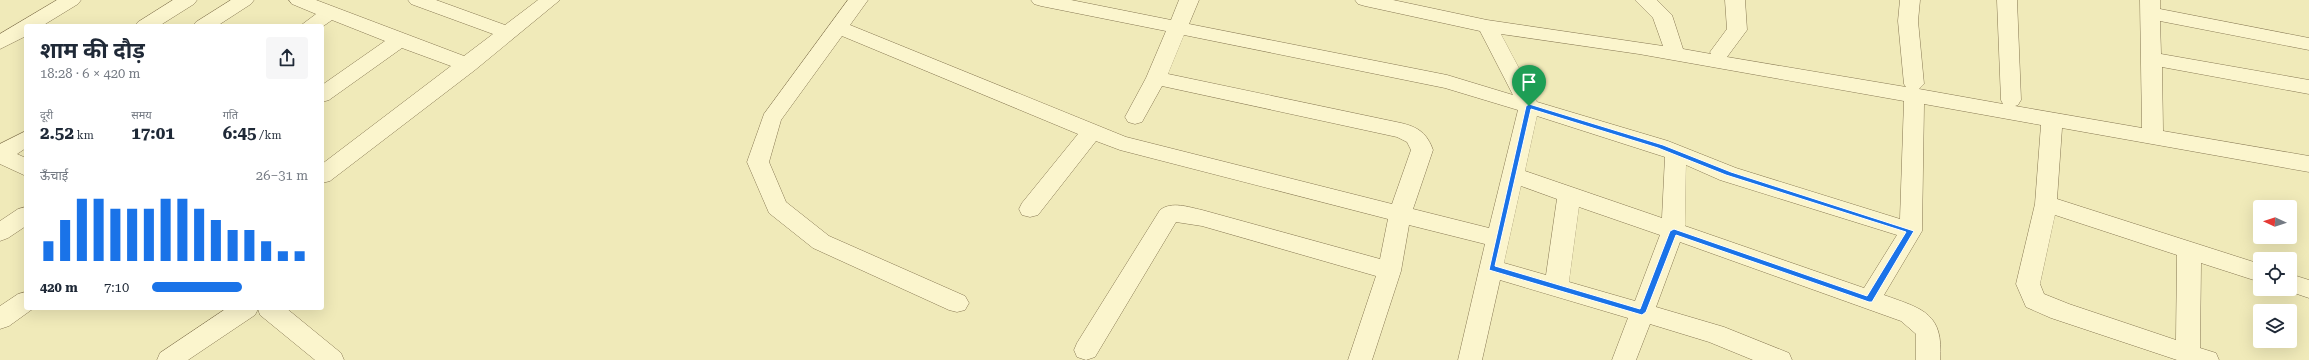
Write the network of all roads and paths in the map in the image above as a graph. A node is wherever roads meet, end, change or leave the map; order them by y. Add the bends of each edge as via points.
1 (71, 0) edge
2 (187, 0) edge
3 (244, 0) edge
4 (299, 0) edge
5 (418, 0) edge
6 (550, 0) edge
7 (858, 0) edge
8 (1041, 0) edge
9 (1189, 0) edge
10 (1365, 0) edge
11 (1409, 0) edge
12 (1646, 0) edge
13 (1735, 0) edge
14 (1910, 0) edge
15 (2007, 0) edge
16 (2150, 7) edge
17 (330, 13) junction
18 (30, 24) edge
19 (148, 24) edge
20 (206, 24) edge
21 (313, 24) edge
22 (1487, 26) junction
23 (838, 27) junction
24 (24, 28) edge
25 (1178, 28) junction
26 (508, 33) junction
27 (400, 40) junction
28 (0, 43) edge
29 (2309, 44) edge
30 (1674, 49) junction
31 (1720, 52) junction
32 (2152, 59) junction
33 (468, 65) junction
34 (1156, 78) junction
35 (2309, 87) edge
36 (1914, 89) junction
37 (324, 94) edge
38 (2011, 100) junction
39 (1529, 106) junction
40 (1135, 117) dead end
41 (2052, 119) junction
42 (2153, 131) junction
43 (1092, 132) junction
44 (24, 139) edge
45 (1676, 152) junction
46 (2309, 153) edge
47 (0, 154) edge
48 (2309, 164) edge
49 (24, 167) edge
50 (324, 173) edge
51 (1513, 175) junction
52 (1569, 195) junction
53 (2046, 204) junction
54 (1030, 209) dead end
55 (1400, 214) junction
56 (24, 216) edge
57 (1674, 231) junction
58 (1911, 231) junction
59 (0, 232) edge
60 (1498, 239) junction
61 (2189, 250) junction
62 (1492, 268) junction
63 (1389, 271) junction
64 (2253, 271) edge
65 (2297, 285) edge
66 (1556, 287) junction
67 (2309, 289) edge
68 (1869, 300) junction
69 (24, 302) edge
70 (957, 303) dead end
71 (243, 310) edge
72 (271, 310) edge
73 (1642, 312) junction
74 (0, 319) edge
75 (1086, 350) dead end
76 (2184, 355) edge
77 (169, 360) edge
78 (332, 360) edge
79 (1360, 360) edge
80 (1470, 360) edge
81 (1624, 360) edge
82 (1780, 360) edge
83 (1928, 360) edge

1 - 18 street
2 - 19 street
3 - 20 street
4 - 17 street
5 - 26 street
6 - 26 street
7 - 23 street
8 - 25 street
9 - 25 street
10 - 22 street
11 - 30 street
12 - 30 street via 1662,15
13 - 31 street via 1737,30
14 - 36 street via 1908,21
15 - 38 street
16 - 29 street
16 - 32 street
17 - 21 street
17 - 27 street
22 - 30 street
22 - 39 street
23 - 43 street
23 - 70 street via 771,119 758,162 777,207 821,242
24 - 28 street
25 - 34 street
25 - 39 street via 1447,82
26 - 33 street
27 - 33 street
27 - 37 street
30 - 31 street
30 - 36 street
31 - 36 street
32 - 35 street
32 - 42 street
33 - 50 street
34 - 40 street
34 - 55 street via 1413,134 1419,140 1422,150
36 - 38 street
36 - 41 street
36 - 58 street
38 - 42 street
39 - 45 street
39 - 51 street
41 - 42 street
41 - 53 street
42 - 46 street
42 - 48 street
43 - 54 street
43 - 55 street via 1142,149
44 - 47 street
45 - 57 street
45 - 58 street via 1728,174
47 - 49 street
51 - 52 street
51 - 60 street
52 - 57 street
52 - 66 street
53 - 61 street
53 - 76 street via 2028,284 2034,300
55 - 60 street
55 - 63 street
56 - 59 street
57 - 68 street
57 - 73 street
58 - 68 street
60 - 62 street
61 - 64 street
61 - 76 street
62 - 66 street
62 - 80 street
63 - 75 street via 1202,218 1172,213
63 - 79 street
65 - 67 street
66 - 73 street
68 - 83 street via 1910,314 1925,326 1929,338
69 - 74 street
71 - 77 street
72 - 78 street
73 - 81 street
73 - 82 street via 1716,334

